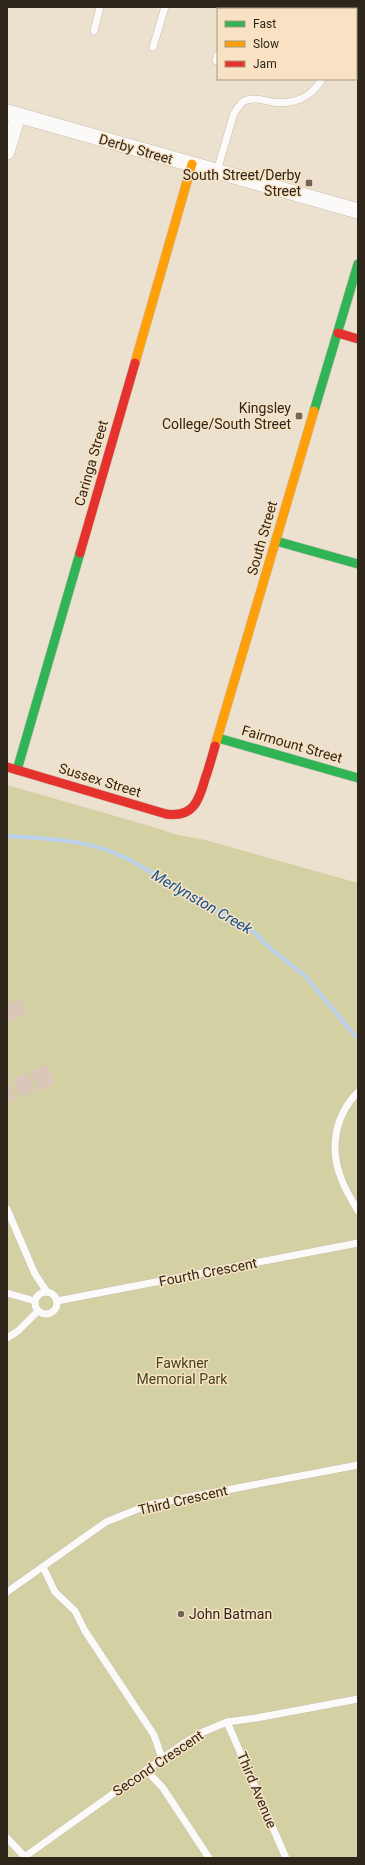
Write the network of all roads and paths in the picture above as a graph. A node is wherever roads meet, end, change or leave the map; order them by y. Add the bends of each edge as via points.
1 (100, 7) edge
2 (165, 7) edge
3 (94, 31) dead end
4 (153, 47) dead end
5 (321, 80) edge
6 (12, 113) edge
7 (7, 152) edge
8 (192, 164) junction
9 (217, 171) junction
10 (358, 212) edge
11 (358, 264) edge
12 (338, 333) junction
13 (358, 339) edge
14 (276, 541) junction
15 (358, 564) edge
16 (218, 738) junction
17 (7, 768) edge
18 (17, 770) junction
19 (358, 778) edge
20 (184, 814) joint
21 (358, 1092) edge
22 (7, 1209) edge
23 (358, 1211) edge
24 (358, 1243) edge
25 (47, 1292) junction
26 (7, 1293) edge
27 (35, 1301) junction
28 (57, 1301) junction
29 (38, 1311) junction
30 (7, 1338) edge
31 (358, 1466) edge
32 (43, 1567) junction
33 (7, 1592) edge
34 (358, 1699) edge
35 (227, 1722) junction
36 (162, 1758) junction
37 (146, 1770) junction
38 (7, 1838) edge
39 (24, 1857) edge
40 (209, 1858) edge
41 (286, 1858) edge

1 - 3 lane
2 - 4 lane
5 - 9 lane via 311,93 294,102 252,99 244,101 234,113
6 - 7 street
6 - 8 street, Derby Street
8 - 9 street, Derby Street
8 - 18 street, Caringa Street
9 - 10 street, Derby Street
11 - 12 street, South Street
12 - 13 street
12 - 14 street, South Street
14 - 15 street
14 - 16 street, South Street
16 - 19 street, Fairmount Street
16 - 20 street, South Street via 199,800
17 - 18 street, Sussex Street
18 - 20 street, Sussex Street via 166,814
21 - 23 lane via 341,1116 334,1150 341,1179
22 - 25 lane via 35,1274
24 - 28 lane, Fourth Crescent
25 - 27 lane via 38,1295
25 - 28 lane via 53,1294
26 - 27 lane
27 - 29 lane
28 - 29 lane via 57,1308 52,1313 46,1315
29 - 30 lane
31 - 32 lane, Third Crescent via 148,1505 106,1522
32 - 33 lane, Third Crescent
32 - 36 lane via 55,1592 75,1611 84,1630 154,1735
34 - 35 lane, Second Crescent
35 - 36 lane, Second Crescent via 203,1732
35 - 41 lane, Third Avenue
36 - 37 lane, Second Crescent
37 - 39 lane, Second Crescent
37 - 40 lane via 163,1788
38 - 39 lane

